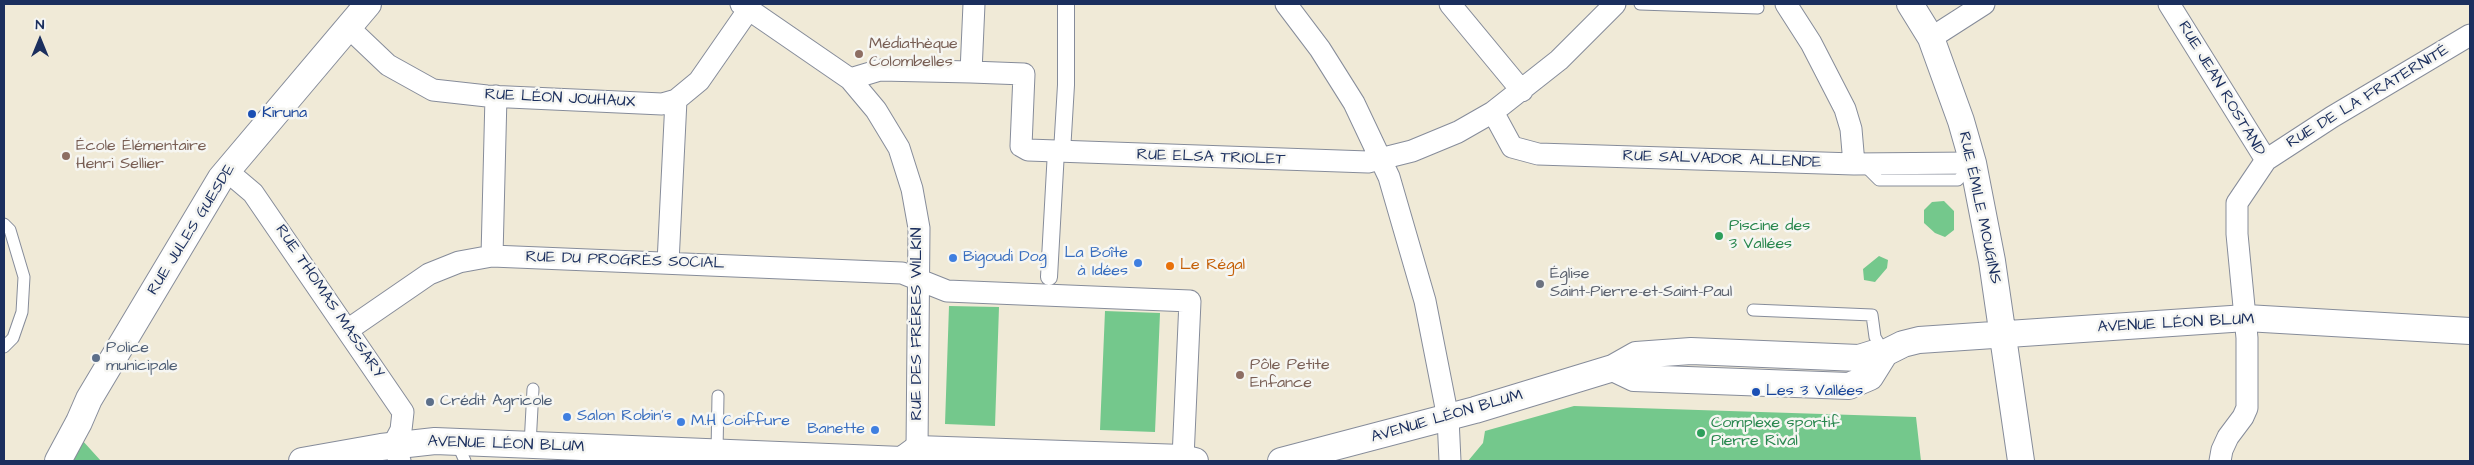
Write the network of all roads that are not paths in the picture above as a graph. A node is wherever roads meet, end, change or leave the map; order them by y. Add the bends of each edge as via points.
1 (368, 4) edge
2 (974, 4) edge
3 (1066, 4) edge
4 (1286, 4) edge
5 (1450, 4) edge
6 (1615, 4) edge
7 (1640, 4) edge
8 (1786, 4) edge
9 (1910, 4) edge
10 (1984, 4) edge
11 (2169, 4) edge
12 (745, 6) edge
13 (1758, 8) dead end
14 (348, 27) junction
15 (2470, 35) edge
16 (1931, 38) junction
17 (971, 72) junction
18 (850, 79) junction
19 (1522, 91) junction
20 (496, 96) junction
21 (676, 100) junction
22 (1493, 112) junction
23 (1052, 151) junction
24 (1382, 160) junction
25 (2266, 160) junction
26 (1973, 163) junction
27 (1859, 164) junction
28 (227, 171) junction
29 (4, 224) edge
30 (492, 256) junction
31 (668, 263) junction
32 (1049, 277) dead end
33 (920, 279) junction
34 (1753, 310) dead end
35 (2246, 318) junction
36 (348, 330) junction
37 (2470, 331) edge
38 (2003, 334) junction
39 (4, 347) edge
40 (1885, 353) junction
41 (533, 389) dead end
42 (718, 396) dead end
43 (89, 399) junction
44 (1448, 418) junction
45 (530, 445) junction
46 (917, 449) junction
47 (460, 451) edge
48 (717, 452) junction
49 (397, 453) edge
50 (1043, 457) edge
51 (807, 459) edge
52 (1189, 460) edge
53 (42, 461) edge
54 (58, 461) edge
55 (302, 461) edge
56 (1281, 461) edge
57 (1450, 461) edge
58 (2021, 461) edge
59 (2220, 461) edge

1 - 14 street, RUE JULES GUESDE
2 - 17 street
3 - 23 street via 1066,85
4 - 24 street via 1354,103
5 - 19 street
6 - 19 street, RUE ELSA TRIOLET via 1559,60
7 - 13 lane
8 - 27 street via 1845,109
9 - 16 street, RUE ÉMILE MOUGINS
10 - 16 street
11 - 25 street, RUE JEAN ROSTAND
12 - 18 street, RUE DES FRÈRES WILKIN
12 - 21 street via 699,81
14 - 20 street, RUE LÉON JOUHAUX via 388,65 433,90
14 - 28 street, RUE JULES GUESDE
15 - 25 street, RUE DE LA FRATERNITÉ
16 - 26 street, RUE ÉMILE MOUGINS
17 - 18 street via 880,70
17 - 23 street via 1024,74 1021,146 1028,150
18 - 33 street, RUE DES FRÈRES WILKIN via 876,110 899,148 916,206
19 - 22 street, RUE ELSA TRIOLET
20 - 21 street, RUE LÉON JOUHAUX via 662,104
20 - 30 street
21 - 31 street
22 - 24 street, RUE ELSA TRIOLET via 1458,132
22 - 27 street, RUE SALVADOR ALLENDE via 1512,147 1538,154
23 - 24 street, RUE ELSA TRIOLET via 1351,163
23 - 32 street
24 - 44 street via 1426,302
25 - 35 street, RUE JEAN ROSTAND via 2237,203
26 - 27 street, RUE SALVADOR ALLENDE
26 - 38 street, RUE ÉMILE MOUGINS
28 - 36 street, RUE THOMAS MASSARY via 254,193
28 - 43 street, RUE JULES GUESDE
29 - 39 lane via 10,230 24,277 22,312 13,338
30 - 31 street, RUE DU PROGRÈS SOCIAL
30 - 36 street, RUE DU PROGRÈS SOCIAL via 459,262 428,274
31 - 33 street, RUE DU PROGRÈS SOCIAL via 902,272
33 - 46 street, RUE DES FRÈRES WILKIN
33 - 52 street, RUE DU PROGRÈS SOCIAL via 947,291 1190,300
34 - 40 lane via 1872,315 1876,337
35 - 37 street, AVENUE LÉON BLUM
35 - 38 street, AVENUE LÉON BLUM
35 - 59 street, RUE JEAN ROSTAND via 2247,408 2228,437
36 - 49 street, RUE THOMAS MASSARY via 403,412
38 - 40 street, AVENUE LÉON BLUM via 1919,340
38 - 58 street, RUE ÉMILE MOUGINS
40 - 44 street, AVENUE LÉON BLUM via 1870,377 1849,386 1634,378 1613,368
41 - 45 lane
42 - 48 lane
43 - 53 street, RUE JULES GUESDE
43 - 54 street, RUE JULES GUESDE
44 - 56 street, AVENUE LÉON BLUM
44 - 57 street
45 - 47 street, AVENUE LÉON BLUM
45 - 48 street, AVENUE LÉON BLUM
46 - 50 street
46 - 51 street, AVENUE LÉON BLUM via 902,460
47 - 49 street, AVENUE LÉON BLUM via 435,440
48 - 51 street, AVENUE LÉON BLUM
49 - 55 street, AVENUE LÉON BLUM
50 - 52 street

